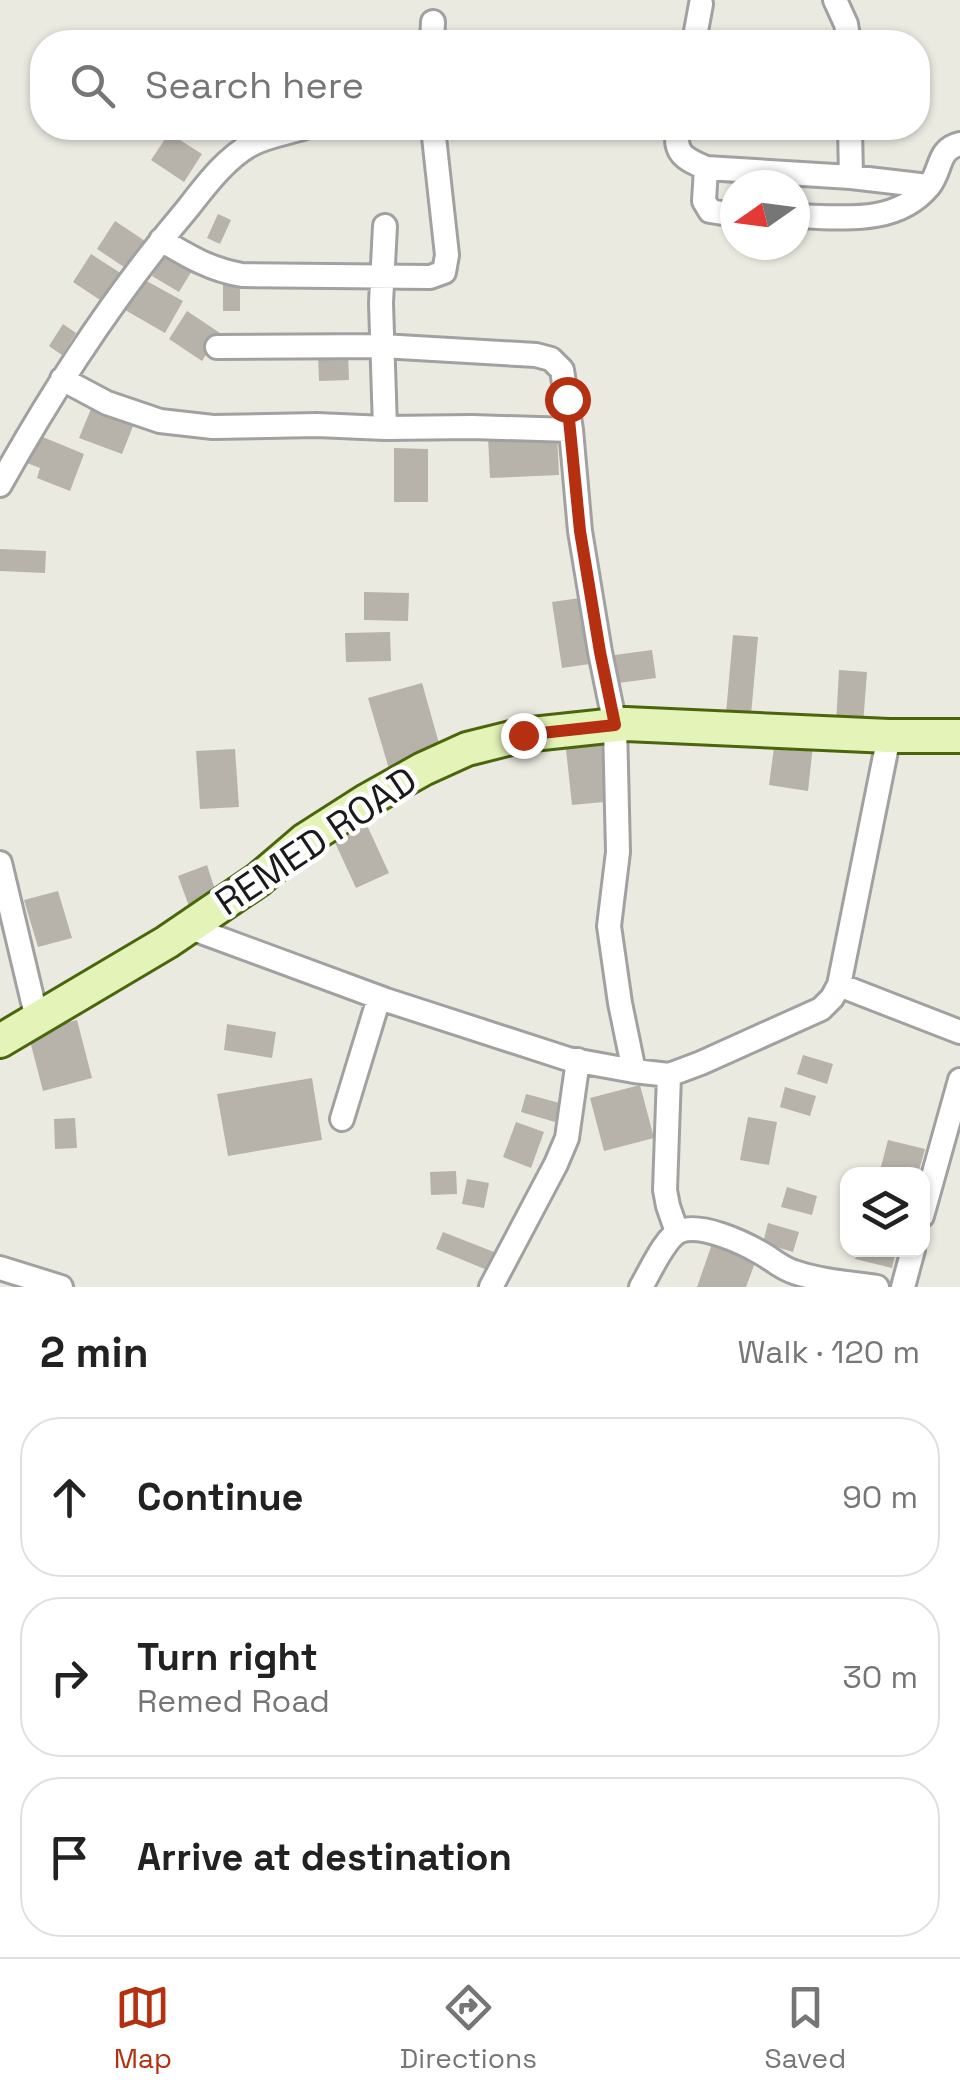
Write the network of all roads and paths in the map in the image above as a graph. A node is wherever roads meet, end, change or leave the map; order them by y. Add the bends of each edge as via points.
1 (835, 0) edge
2 (702, 4) dead end
3 (697, 30) edge
4 (847, 30) edge
5 (266, 140) edge
6 (434, 140) edge
7 (678, 140) edge
8 (850, 140) edge
9 (960, 144) edge
10 (706, 168) junction
11 (851, 177) junction
12 (928, 186) junction
13 (720, 213) edge
14 (810, 216) edge
15 (385, 226) dead end
16 (161, 240) junction
17 (382, 278) junction
18 (382, 346) junction
19 (217, 347) dead end
20 (62, 379) junction
21 (385, 428) junction
22 (571, 430) junction
23 (0, 485) edge
24 (615, 725) junction
25 (889, 736) junction
26 (960, 736) edge
27 (0, 863) edge
28 (188, 927) junction
29 (840, 985) junction
30 (379, 998) junction
31 (37, 1018) junction
32 (960, 1032) edge
33 (0, 1041) edge
34 (578, 1060) junction
35 (634, 1071) junction
36 (669, 1075) junction
37 (960, 1080) edge
38 (342, 1119) dead end
39 (951, 1148) edge
40 (930, 1197) edge
41 (676, 1232) junction
42 (912, 1257) edge
43 (0, 1268) edge
44 (61, 1287) edge
45 (491, 1287) edge
46 (642, 1287) edge
47 (877, 1287) edge
48 (903, 1287) edge

1 - 4 street
2 - 3 street
5 - 16 street via 216,174
6 - 17 street via 444,272
7 - 10 street via 685,159
8 - 11 street
9 - 12 street via 943,152
10 - 11 street
10 - 13 street via 704,201
11 - 12 street
12 - 14 street via 883,214
15 - 17 street
16 - 17 street via 221,272
16 - 20 street
17 - 18 street
18 - 19 street
18 - 21 street
18 - 22 street via 551,359 562,370
20 - 21 street via 160,422
20 - 23 street
21 - 22 street
22 - 24 street via 580,531
24 - 25 street, REMED ROAD
24 - 28 street, REMED ROAD via 523,735 466,748 423,768 305,840
24 - 35 street via 618,852 609,926
25 - 26 street, REMED ROAD
25 - 29 street
27 - 31 street
28 - 30 street
28 - 31 street, REMED ROAD
29 - 32 street
29 - 36 street via 820,1009
30 - 34 street
30 - 38 street
31 - 33 street, REMED ROAD
34 - 35 street
34 - 45 street via 567,1138
35 - 36 street
36 - 41 street via 665,1190
37 - 39 street
39 - 40 street
41 - 46 street
41 - 47 street via 711,1231 788,1270
42 - 48 street
43 - 44 street

